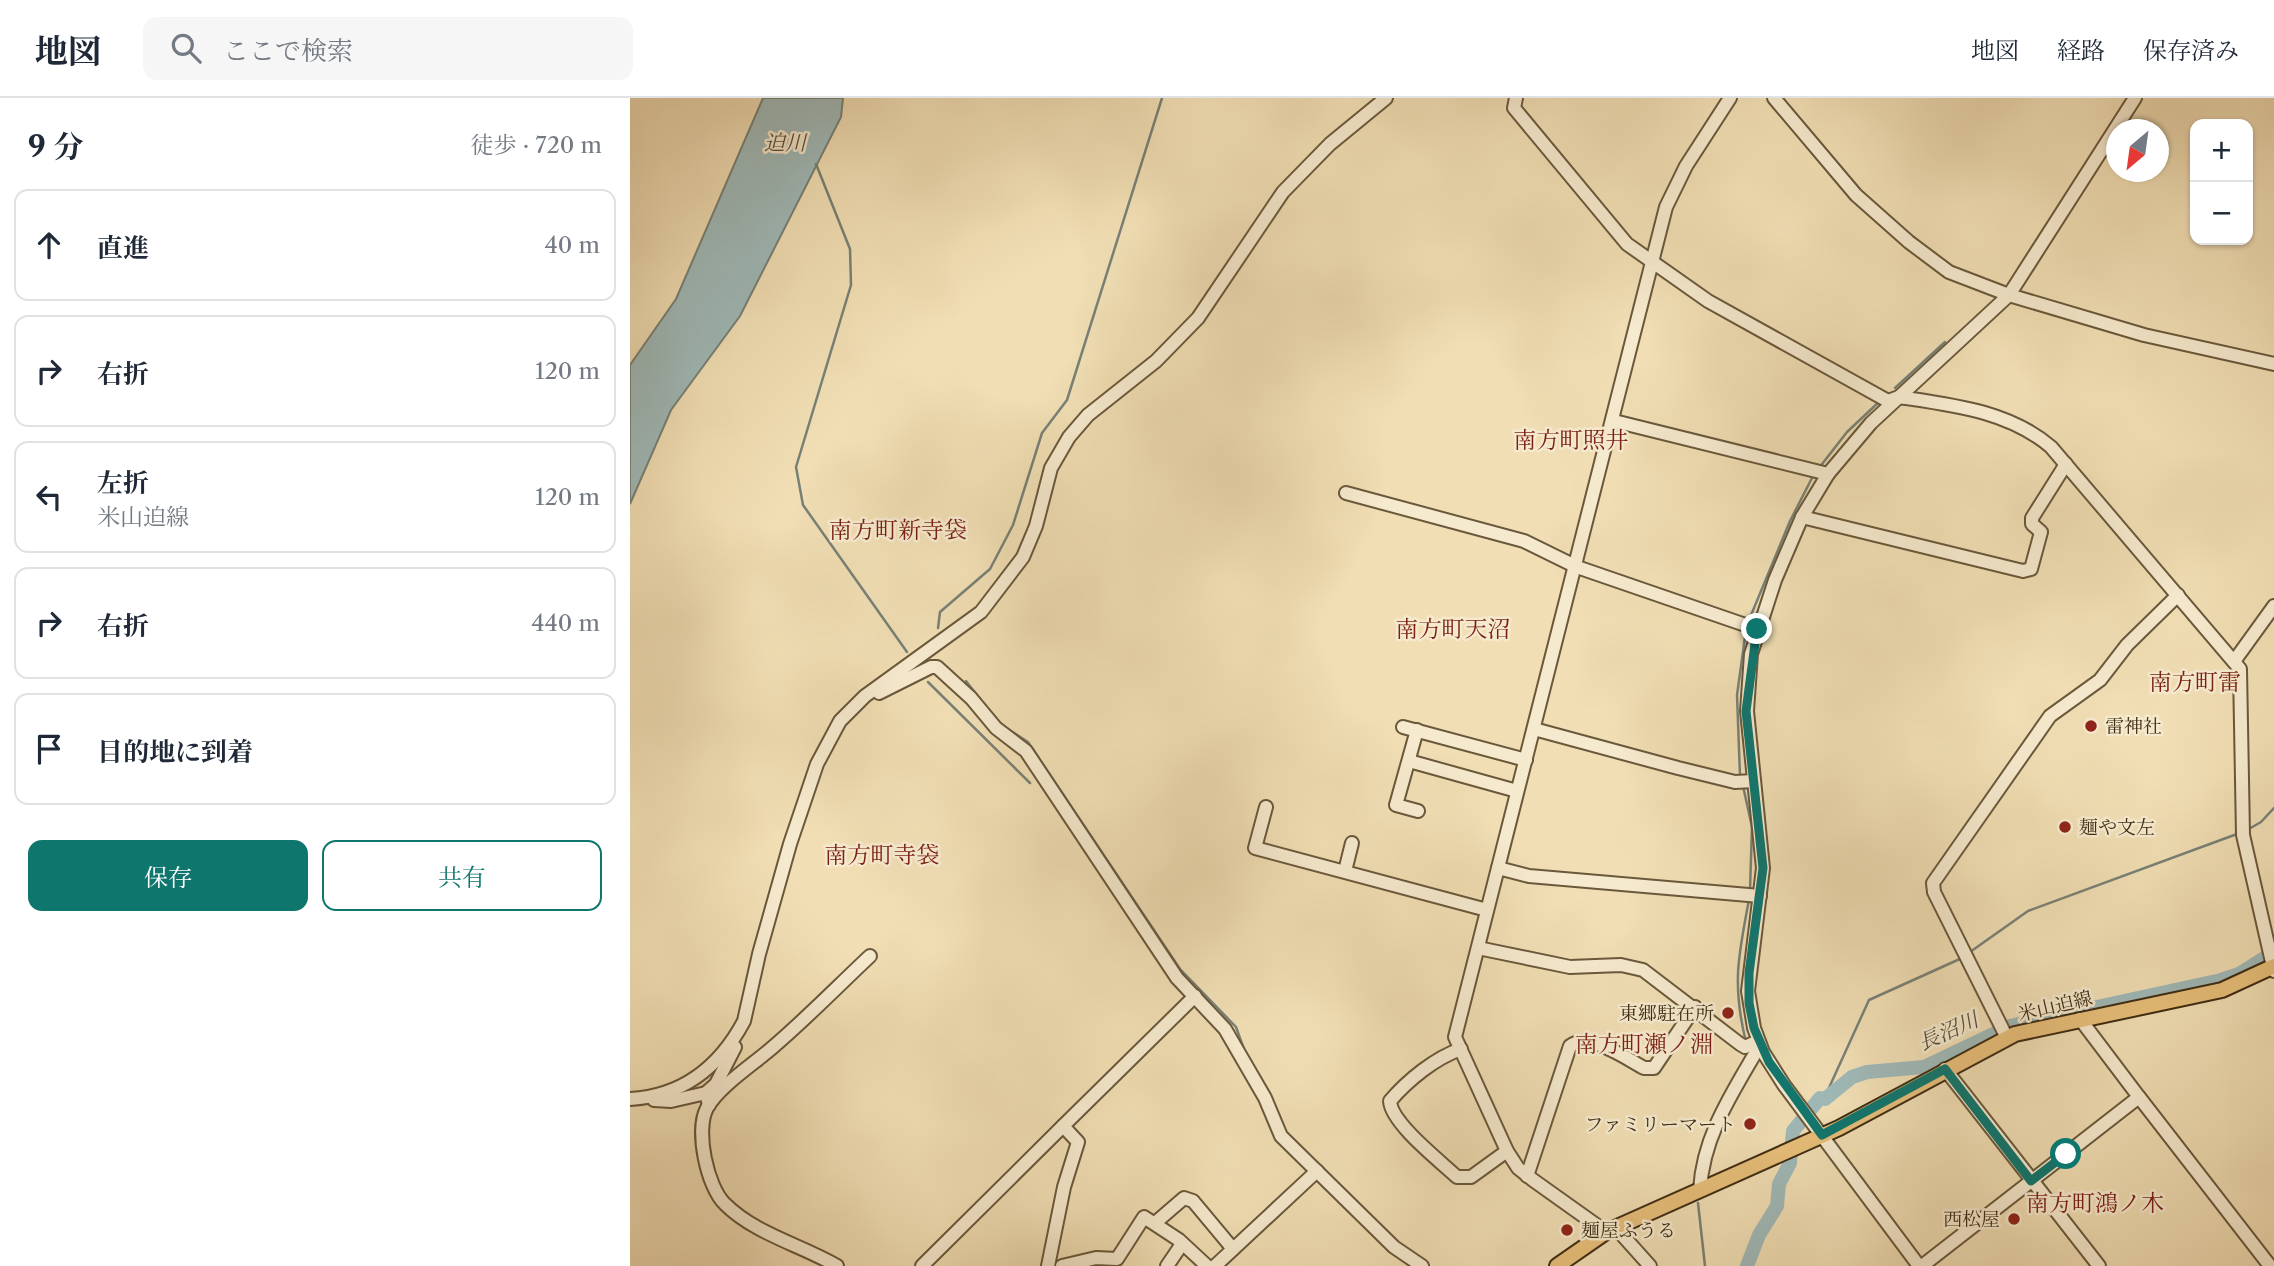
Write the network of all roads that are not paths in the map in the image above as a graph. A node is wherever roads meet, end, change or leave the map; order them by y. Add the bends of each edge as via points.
1 (1386, 98) edge
2 (1516, 98) edge
3 (1730, 98) edge
4 (1773, 98) edge
5 (2135, 98) edge
6 (1653, 265) junction
7 (2009, 295) junction
8 (2274, 364) edge
9 (1899, 397) junction
10 (1614, 421) junction
11 (2066, 464) junction
12 (1821, 472) junction
13 (1346, 493) dead end
14 (1802, 517) junction
15 (1577, 567) junction
16 (2178, 595) junction
17 (2274, 606) edge
18 (1751, 627) junction
19 (2235, 660) junction
20 (865, 696) junction
21 (1403, 727) dead end
22 (1534, 729) junction
23 (1418, 730) junction
24 (1526, 760) junction
25 (1409, 761) junction
26 (1746, 781) junction
27 (1517, 791) junction
28 (1266, 807) dead end
29 (1418, 811) dead end
30 (1352, 843) dead end
31 (1498, 868) junction
32 (1345, 871) junction
33 (1752, 896) junction
34 (1487, 910) junction
35 (1478, 948) junction
36 (870, 956) dead end
37 (2274, 968) edge
38 (1195, 996) junction
39 (1695, 1007) junction
40 (2080, 1019) junction
41 (744, 1021) junction
42 (2004, 1033) junction
43 (1753, 1044) junction
44 (1461, 1049) junction
45 (1945, 1069) junction
46 (2139, 1097) junction
47 (635, 1099) edge
48 (708, 1099) junction
49 (1063, 1126) junction
50 (1822, 1135) junction
51 (1507, 1152) junction
52 (1317, 1171) junction
53 (1527, 1176) junction
54 (2031, 1181) junction
55 (1700, 1190) junction
56 (1155, 1223) junction
57 (1611, 1230) junction
58 (1182, 1244) junction
59 (1233, 1249) junction
60 (836, 1266) edge
61 (922, 1266) edge
62 (1048, 1266) edge
63 (1062, 1266) edge
64 (1167, 1266) edge
65 (1207, 1266) edge
66 (1215, 1266) edge
67 (1422, 1266) edge
68 (1557, 1266) edge
69 (1650, 1266) edge
70 (1921, 1266) edge
71 (2099, 1266) edge
72 (2270, 1266) edge

1 - 20 street via 1330,144 1283,192 1198,318 1069,437 1051,468 1031,542 997,595 981,612
2 - 6 street via 1514,108 1627,244
3 - 6 street via 1670,195
4 - 7 street via 1856,195 1909,242 1949,272
5 - 7 street
6 - 9 street via 1708,301 1888,401
6 - 10 street
7 - 8 street via 2144,335
7 - 9 street
9 - 11 street via 1988,413 2021,425
9 - 12 street
10 - 12 street
10 - 15 street
11 - 14 street via 2032,518 2041,532 2031,569 2023,571
11 - 16 street
12 - 14 street
13 - 15 street via 1524,541
14 - 18 street
15 - 18 street
15 - 22 street
16 - 19 street
16 - 42 street via 2127,645 2100,680 2050,716 1933,884
17 - 19 street
18 - 26 street
19 - 37 street via 2241,676 2243,832
20 - 38 street via 876,695 931,667 942,670 996,728 1026,751 1177,978
20 - 41 street via 840,721 817,764 780,876
21 - 23 street
22 - 24 street
22 - 26 street
23 - 24 street
23 - 25 street
24 - 27 street
25 - 27 street
25 - 29 street via 1396,805
26 - 33 street via 1763,852
27 - 31 street
28 - 32 street via 1255,848
30 - 32 street
31 - 33 street via 1529,876
31 - 34 street
32 - 34 street
33 - 43 street via 1748,991
34 - 35 street
35 - 39 street via 1570,967 1621,965 1643,970
35 - 44 street via 1455,1037
36 - 48 street
37 - 40 main road, 米山迫線 via 2222,990
38 - 49 street
38 - 52 street via 1234,1044 1281,1136
39 - 43 street
39 - 53 street via 1654,1068 1644,1068 1590,1042 1570,1046
40 - 42 main road, 米山迫線
40 - 46 street
41 - 47 street via 704,1073 665,1092
41 - 48 street
42 - 45 main road, 米山迫線
43 - 50 street
43 - 55 street via 1716,1122
44 - 51 street
44 - 51 street via 1398,1091 1390,1107 1457,1177 1471,1177
45 - 50 main road, 米山迫線
45 - 54 street
46 - 54 street
46 - 72 street
47 - 48 street
48 - 60 street via 703,1140 709,1177 719,1198 740,1216
49 - 61 street
49 - 62 street via 1078,1142
50 - 55 main road, 米山迫線
50 - 70 street
51 - 53 street
52 - 59 street
52 - 67 street via 1394,1247
53 - 57 street
54 - 70 street
54 - 71 street
55 - 57 main road, 米山迫線
56 - 58 street
56 - 59 street via 1184,1198 1193,1202
56 - 63 street via 1144,1217 1117,1259 1096,1258
57 - 68 main road, 米山迫線
57 - 69 street
58 - 64 street
58 - 65 street
59 - 66 street

